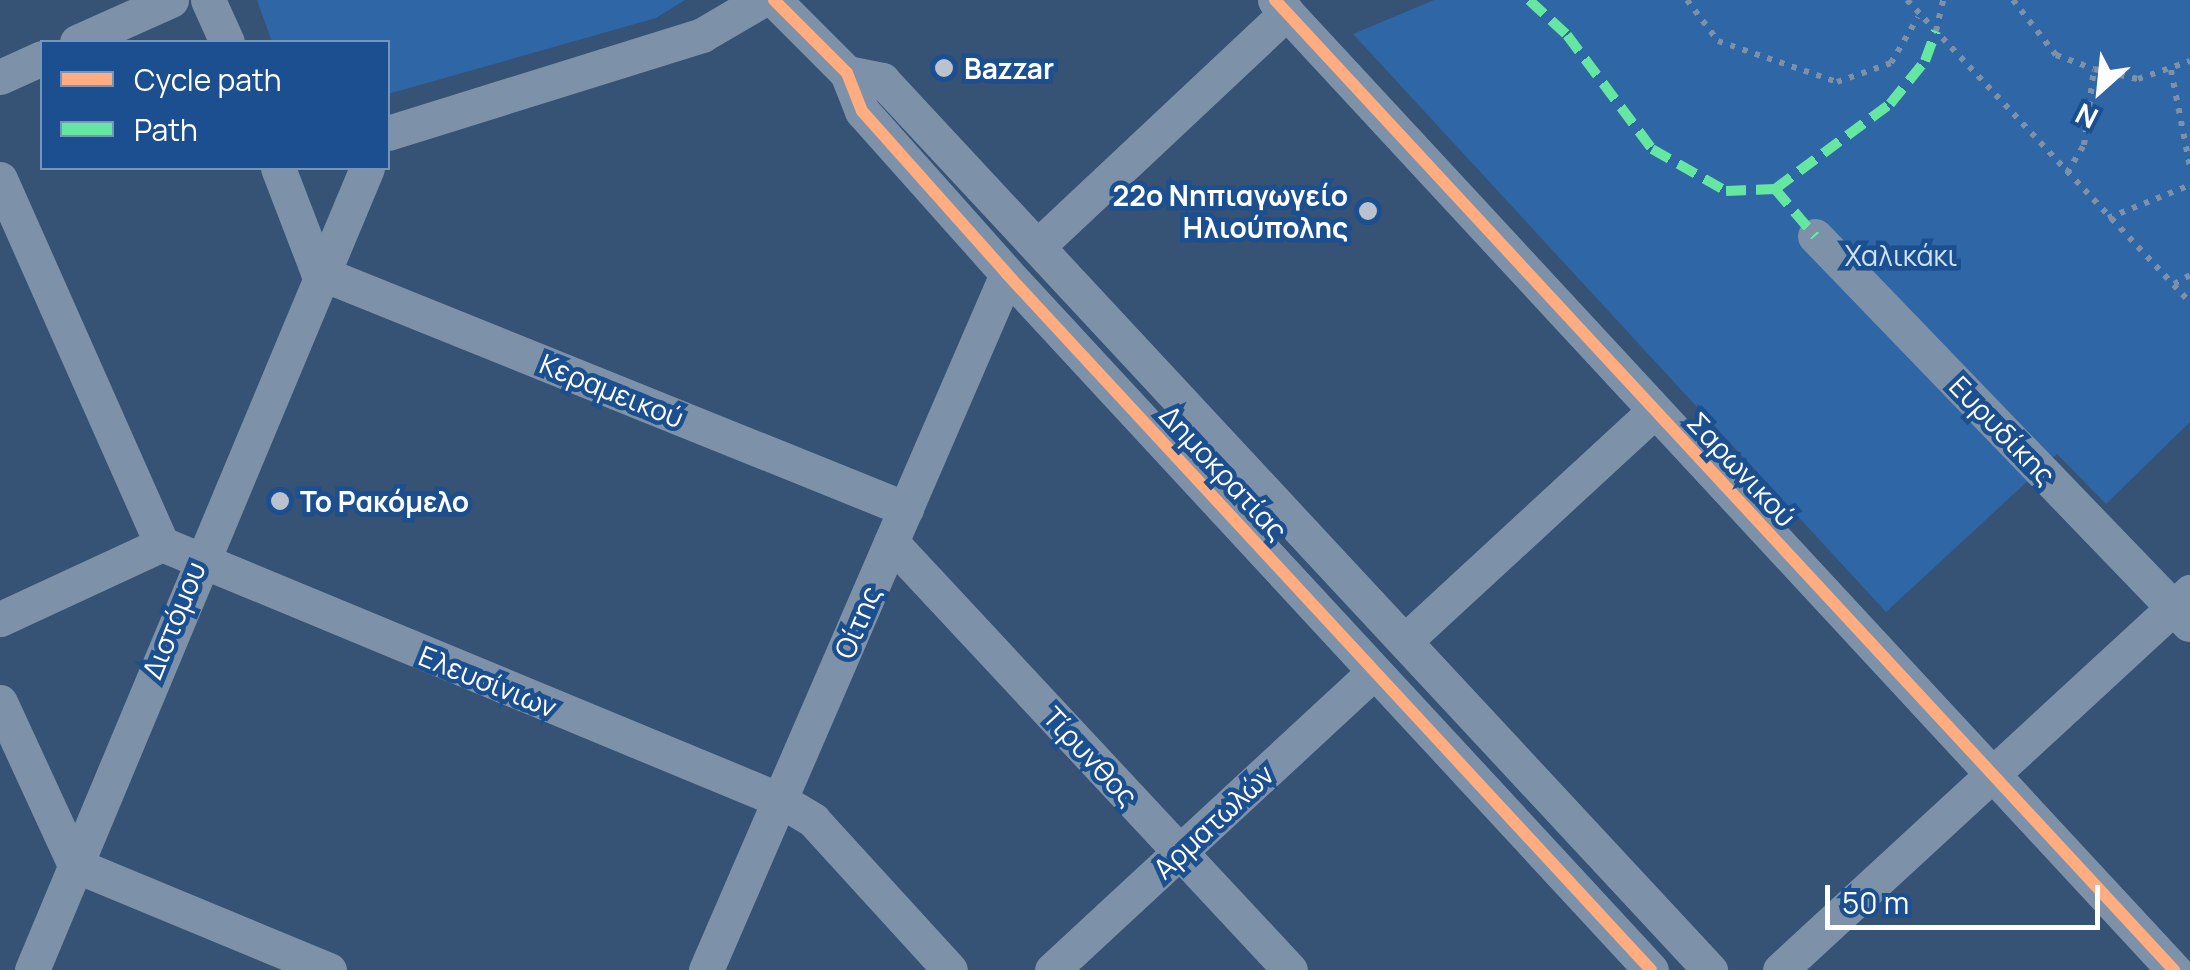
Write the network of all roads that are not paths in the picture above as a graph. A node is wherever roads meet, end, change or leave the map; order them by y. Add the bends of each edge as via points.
1 (170, 0) edge
2 (208, 0) edge
3 (762, 0) edge
4 (774, 0) edge
5 (1281, 6) edge
6 (81, 40) edge
7 (227, 40) edge
8 (40, 59) edge
9 (847, 73) junction
10 (0, 77) edge
11 (390, 135) edge
12 (279, 170) edge
13 (365, 170) edge
14 (0, 180) edge
15 (1815, 236) dead end
16 (1040, 245) junction
17 (318, 272) junction
18 (1007, 274) junction
19 (1654, 411) junction
20 (906, 508) junction
21 (892, 542) junction
22 (162, 544) junction
23 (196, 562) junction
24 (2185, 608) edge
25 (0, 619) edge
26 (1406, 640) junction
27 (1374, 672) junction
28 (0, 702) edge
29 (1990, 775) junction
30 (780, 800) junction
31 (1180, 852) junction
32 (75, 865) junction
33 (32, 970) edge
34 (330, 970) edge
35 (706, 970) edge
36 (950, 970) edge
37 (1052, 970) edge
38 (1290, 970) edge
39 (1651, 970) edge
40 (1710, 970) edge
41 (1780, 970) edge
42 (2174, 970) edge

1 - 6 street
2 - 7 street
3 - 11 street via 702,35
4 - 9 street, Δημοκρατίας
5 - 16 street
5 - 19 street, Σαρωνικού
8 - 10 street
9 - 16 street, Δημοκρατίας via 882,80
9 - 18 street, Δημοκρατίας via 862,111
12 - 17 street
13 - 17 street, Διστόμου
14 - 22 street
15 - 24 street, Ευρυδίκης
16 - 26 street, Δημοκρατίας
17 - 20 street, Κεραµεικού
17 - 23 street, Διστόμου
18 - 20 street, Οίτης
18 - 27 street, Δημοκρατίας
19 - 26 street
19 - 29 street, Σαρωνικού
20 - 21 street, Οίτης
21 - 30 street, Οίτης
21 - 31 street, Τίρυνθος
22 - 23 street, Ελευσίνιων
22 - 25 street
23 - 30 street, Ελευσίνιων
23 - 32 street, Διστόμου
24 - 29 street
26 - 40 street, Δημοκρατίας
27 - 31 street, Αρματωλών
27 - 39 street, Δημοκρατίας
28 - 32 street
29 - 41 street
29 - 42 street, Σαρωνικού
30 - 35 street, Οίτης
30 - 36 street, Ελευσίνιων via 813,820
31 - 37 street, Αρματωλών
31 - 38 street, Τίρυνθος
32 - 33 street, Διστόμου
32 - 34 street

